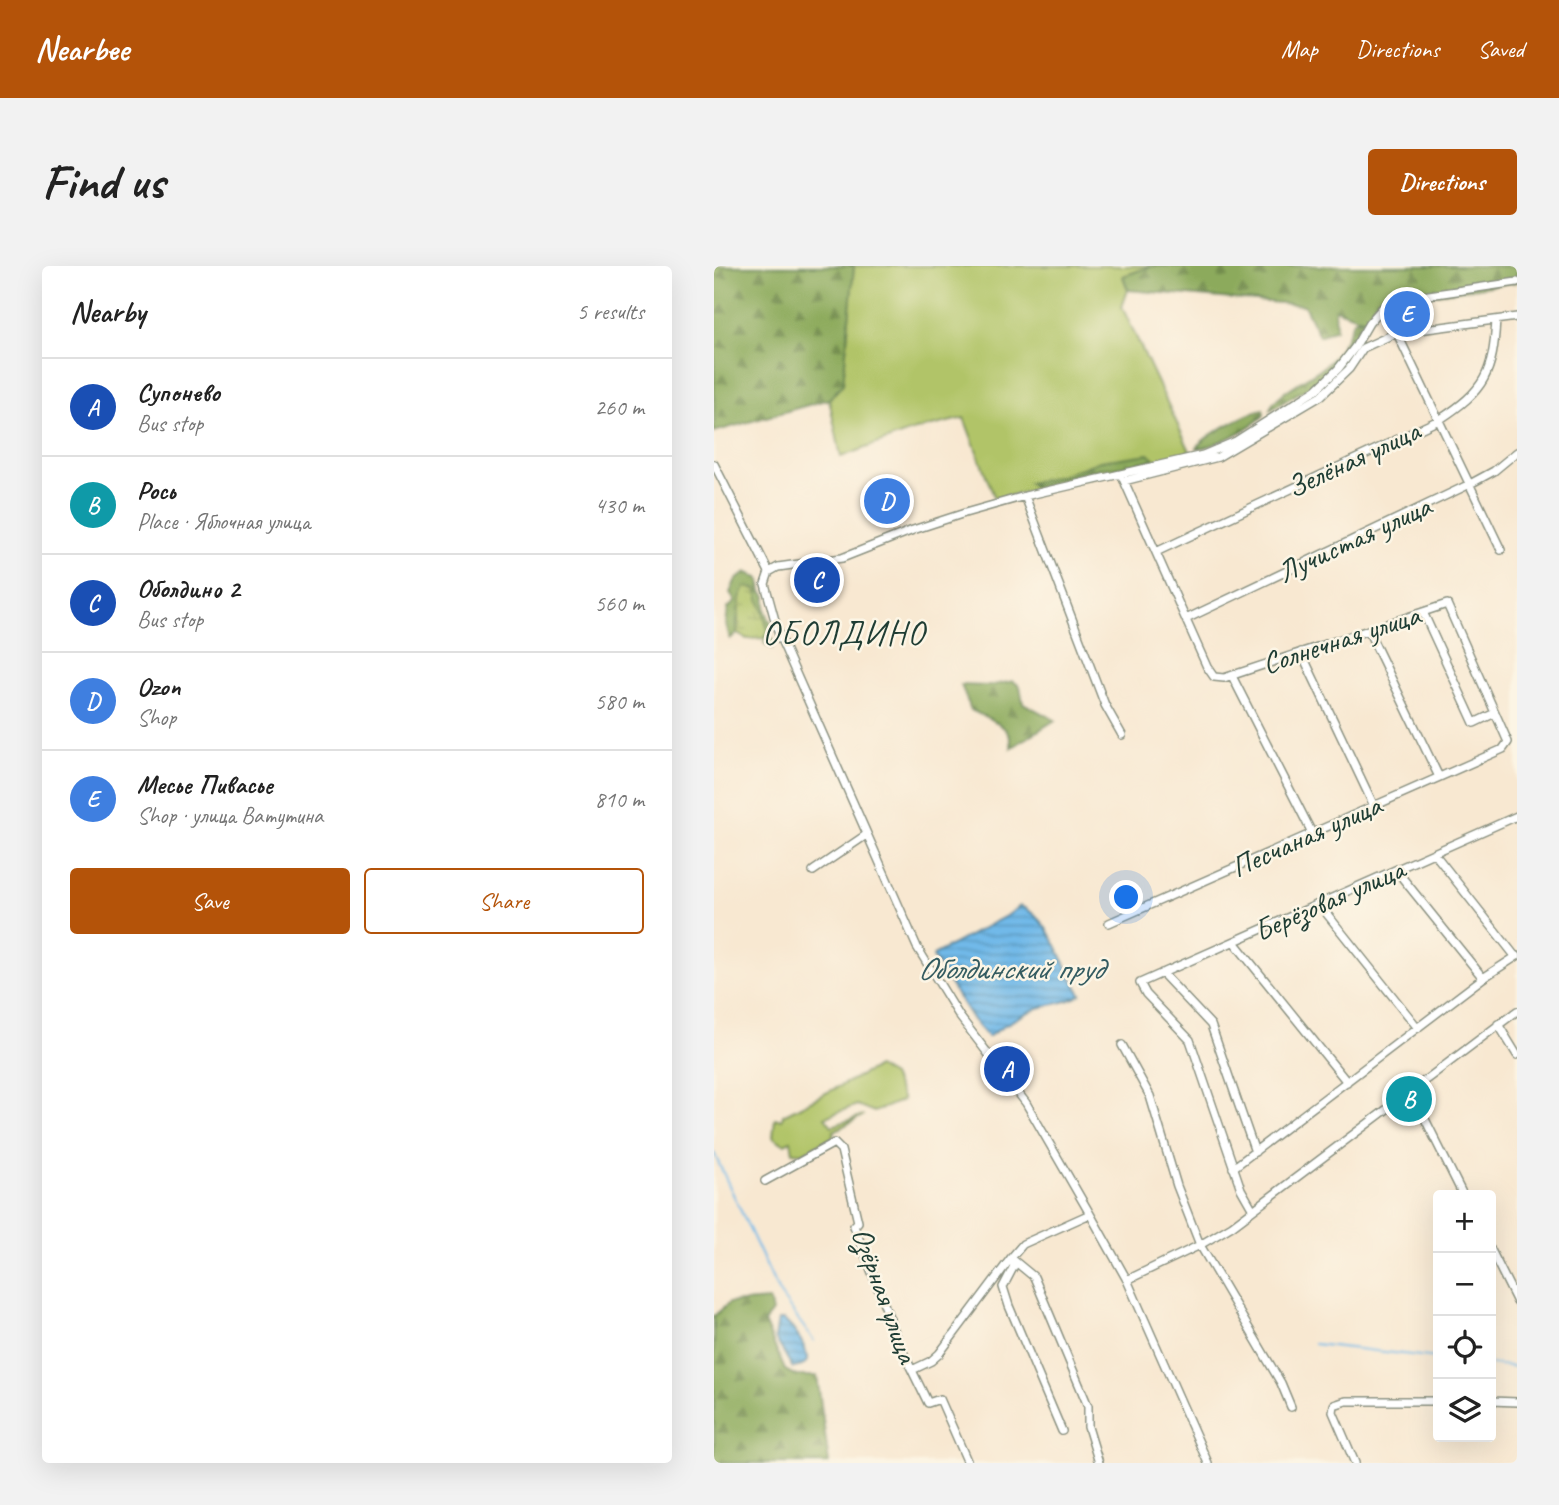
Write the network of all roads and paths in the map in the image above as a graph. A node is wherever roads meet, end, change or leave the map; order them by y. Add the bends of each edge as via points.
1 (1517, 282) edge
2 (1384, 306) junction
3 (1517, 317) edge
4 (1496, 320) junction
5 (1396, 332) junction
6 (1439, 420) junction
7 (1517, 452) edge
8 (714, 466) edge
9 (1123, 477) junction
10 (1470, 484) junction
11 (1025, 496) junction
12 (1501, 550) dead end
13 (1156, 552) junction
14 (769, 572) junction
15 (1423, 612) junction
16 (1186, 619) junction
17 (1368, 630) junction
18 (1301, 653) junction
19 (1232, 676) junction
20 (1495, 713) junction
21 (1122, 736) dead end
22 (1503, 749) joint
23 (1439, 777) junction
24 (1374, 806) junction
25 (1517, 816) edge
26 (1312, 833) junction
27 (866, 835) junction
28 (1434, 853) junction
29 (1396, 870) junction
30 (814, 871) dead end
31 (1318, 904) junction
32 (1110, 923) dead end
33 (1234, 942) junction
34 (1516, 956) edge
35 (1162, 974) junction
36 (1483, 978) junction
37 (1517, 1011) edge
38 (1497, 1024) junction
39 (1418, 1028) junction
40 (1122, 1045) dead end
41 (1517, 1055) edge
42 (1347, 1082) junction
43 (1411, 1091) junction
44 (1255, 1152) junction
45 (1233, 1168) junction
46 (765, 1181) dead end
47 (1460, 1190) edge
48 (1254, 1210) junction
49 (1090, 1214) junction
50 (1200, 1245) junction
51 (1492, 1253) edge
52 (1011, 1258) junction
53 (1127, 1280) junction
54 (1517, 1302) edge
55 (912, 1370) junction
56 (1433, 1401) edge
57 (1496, 1402) edge
58 (1517, 1402) edge
59 (1291, 1407) dead end
60 (1062, 1431) dead end
61 (968, 1463) edge
62 (1099, 1463) edge
63 (1208, 1463) edge
64 (1355, 1463) edge

1 - 2 street via 1402,299
2 - 5 street
2 - 9 street via 1338,369 1287,410 1203,455
3 - 4 street
4 - 5 street
4 - 6 street, Зелёная улица via 1494,353 1482,384
5 - 6 street
5 - 9 street via 1363,348 1321,397 1218,457
6 - 10 street
6 - 13 street, Зелёная улица
7 - 10 street, Лучистая улица
8 - 14 street
9 - 11 street
9 - 13 street
10 - 12 street
10 - 16 street, Лучистая улица
11 - 14 street via 913,530 842,558
11 - 21 street via 1105,705
13 - 16 street
14 - 27 street via 765,584 779,635
15 - 17 street, Солнечная улица
15 - 20 street, Солнечная улица via 1447,604
15 - 20 street via 1474,723
16 - 19 street, Солнечная улица via 1214,677
17 - 18 street, Солнечная улица
17 - 23 street
18 - 19 street, Солнечная улица
18 - 24 street
19 - 26 street
20 - 22 street, Солнечная улица via 1508,742
22 - 23 street, Песчаная улица
23 - 24 street, Песчаная улица
24 - 26 street, Песчаная улица
25 - 28 street, Берёзовая улица
26 - 32 street, Песчаная улица
27 - 30 street
27 - 49 street via 917,947 960,1017 1026,1103
28 - 29 street, Берёзовая улица
28 - 34 street
29 - 31 street, Берёзовая улица
29 - 36 street
31 - 33 street, Берёзовая улица
31 - 39 street
33 - 35 street, Берёзовая улица
33 - 42 street
34 - 36 street
35 - 44 street via 1211,1025
35 - 45 street, Берёзовая улица via 1140,983 1188,1037
36 - 39 street
37 - 38 street
38 - 41 street
38 - 43 street
39 - 42 street
40 - 50 street via 1150,1096
42 - 44 street
43 - 47 street
43 - 48 street
44 - 45 street
45 - 48 street
46 - 55 street, Озёрная улица via 834,1143 841,1150 858,1222 854,1226
48 - 50 street
49 - 52 street via 1023,1244
49 - 53 street
50 - 53 street
50 - 59 street
51 - 54 street
52 - 55 street via 939,1354
52 - 60 street via 1014,1266 1003,1286 1006,1297
52 - 62 street via 1034,1278 1088,1406 1088,1427
53 - 63 street
55 - 61 street, Озёрная улица via 928,1403 940,1399
56 - 64 street via 1346,1401 1334,1405
57 - 58 street

